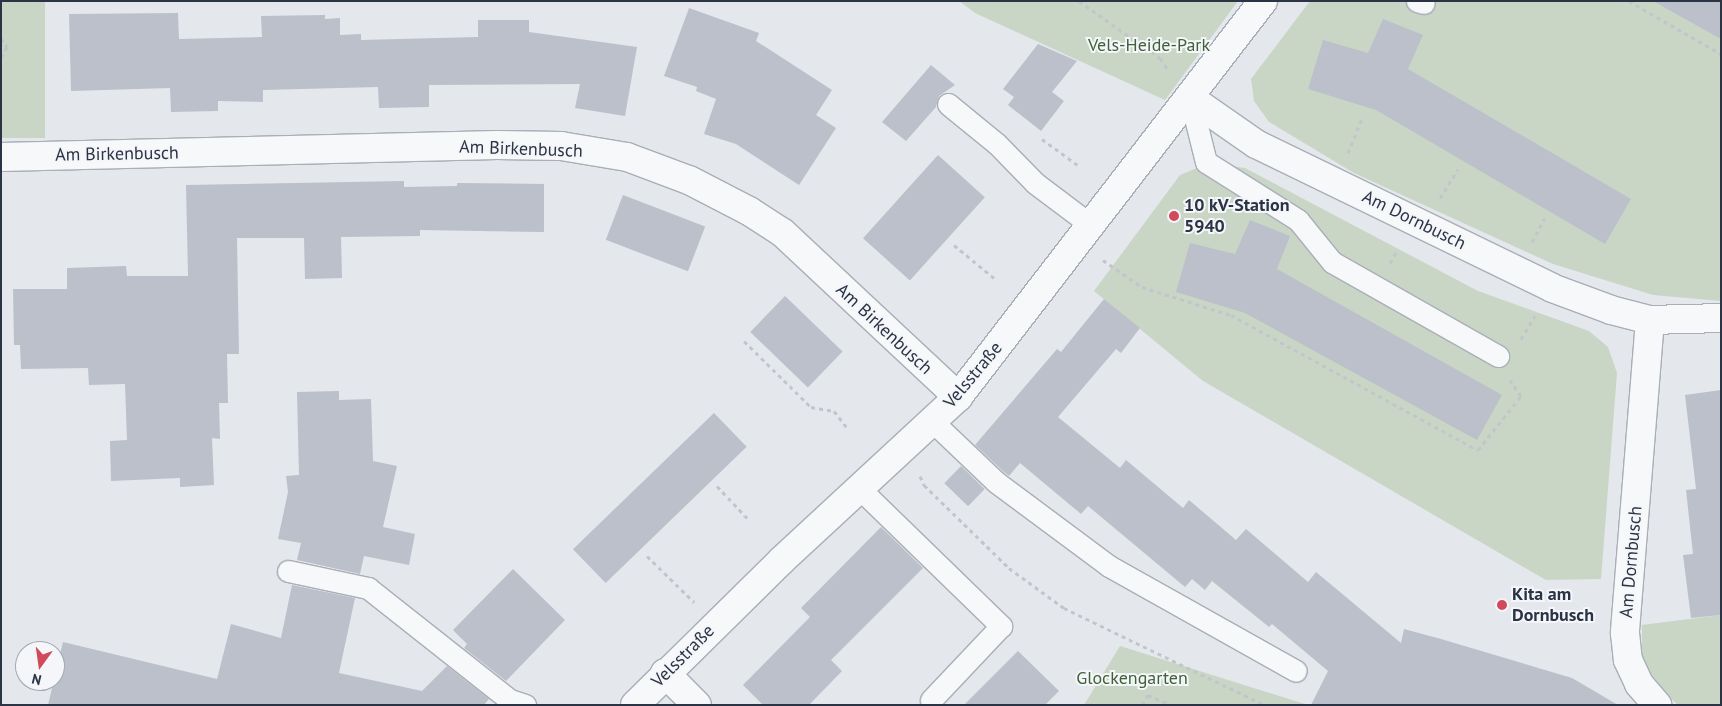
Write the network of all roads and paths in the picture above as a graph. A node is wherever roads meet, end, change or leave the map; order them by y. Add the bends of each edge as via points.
1 (1079, 1) edge
2 (1263, 1) edge
3 (1629, 1) edge
4 (1, 38) edge
5 (1721, 54) edge
6 (1, 58) edge
7 (1190, 98) junction
8 (948, 104) dead end
9 (1363, 116) dead end
10 (1042, 139) dead end
11 (1, 157) edge
12 (1079, 166) dead end
13 (1336, 182) junction
14 (1084, 234) junction
15 (954, 245) dead end
16 (994, 278) dead end
17 (1552, 288) junction
18 (1721, 318) edge
19 (1650, 320) junction
20 (744, 341) dead end
21 (1517, 345) dead end
22 (1498, 356) dead end
23 (1507, 376) dead end
24 (958, 397) junction
25 (932, 421) junction
26 (849, 430) dead end
27 (905, 447) junction
28 (717, 486) dead end
29 (860, 489) junction
30 (750, 521) dead end
31 (648, 556) dead end
32 (288, 571) dead end
33 (680, 588) dead end
34 (1296, 671) dead end
35 (665, 673) junction
36 (932, 700) dead end
37 (525, 705) edge
38 (635, 705) edge
39 (697, 705) edge
40 (1142, 705) edge
41 (1171, 705) edge
42 (1264, 705) edge
43 (1657, 705) edge

1 - 7 path via 1160,58
2 - 7 street, Velsstraße
3 - 5 path
4 - 6 path via 7,47
7 - 13 street, Am Dornbusch via 1256,144
7 - 14 street, Velsstraße
7 - 22 lane via 1206,162 1298,220 1332,262
8 - 14 lane via 997,144
9 - 13 path
10 - 12 path
11 - 24 street, Am Birkenbusch via 496,145 561,146 627,157 689,180 749,210 783,234
13 - 17 street, Am Dornbusch
14 - 23 path via 1142,287 1231,315 1478,450 1521,396
14 - 24 street, Velsstraße
15 - 16 path
17 - 19 street, Am Dornbusch
17 - 21 path
18 - 19 street, Am Dornbusch
19 - 43 street, Am Dornbusch via 1625,633 1628,660 1639,684
20 - 26 path via 811,407 834,411
24 - 25 street, Velsstraße
25 - 27 street, Velsstraße
25 - 34 lane via 996,482 1109,566
27 - 29 street, Velsstraße
27 - 42 path via 924,485 1009,568 1064,608
28 - 30 path
29 - 35 street, Velsstraße
29 - 36 lane via 1001,626
31 - 33 path
32 - 37 lane via 368,588 510,700
35 - 38 street, Velsstraße
35 - 39 street
40 - 41 path via 1148,695

